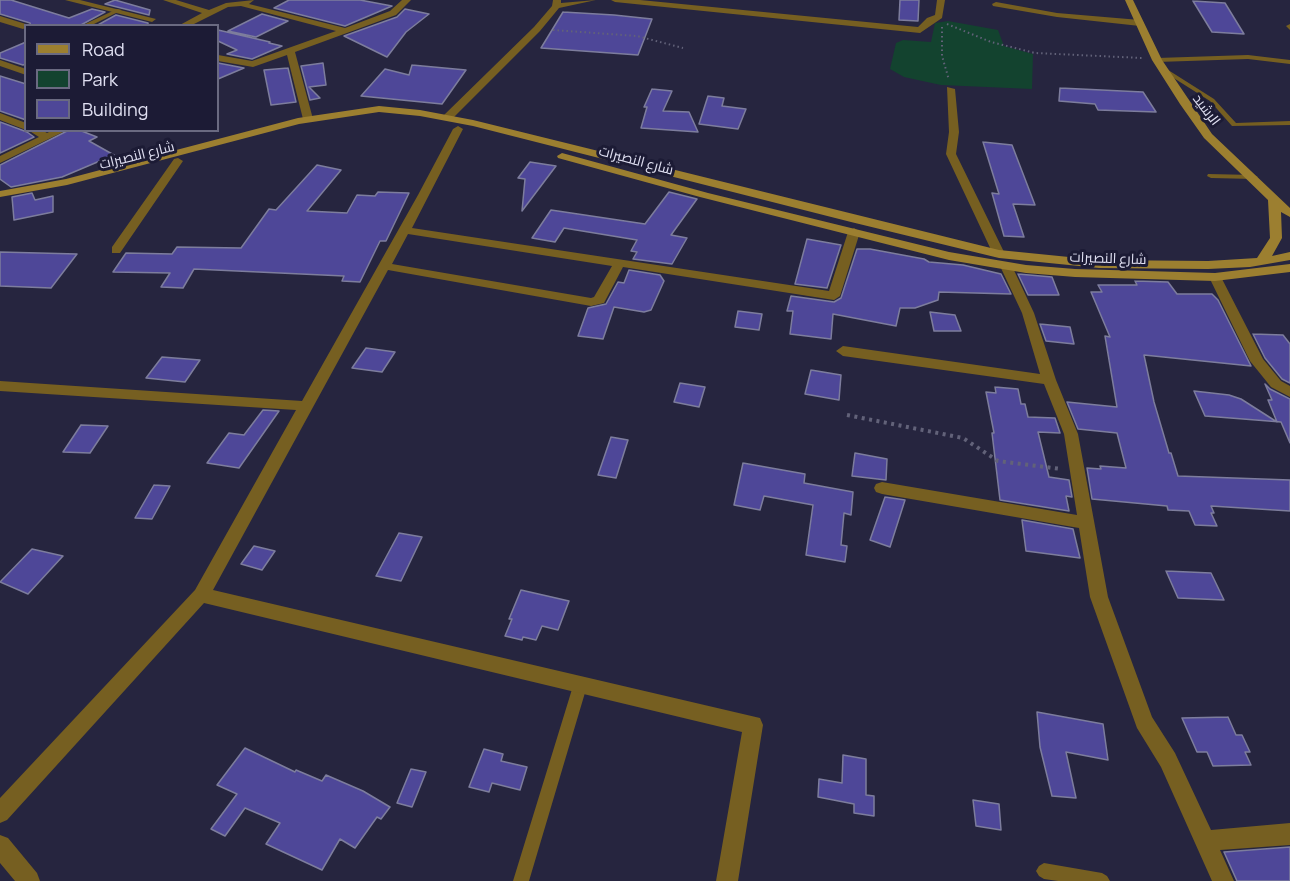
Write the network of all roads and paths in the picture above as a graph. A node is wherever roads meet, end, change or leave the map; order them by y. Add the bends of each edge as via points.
1 (69, 0) edge
2 (105, 0) edge
3 (167, 0) edge
4 (250, 0) edge
5 (407, 0) edge
6 (592, 0) edge
7 (615, 0) edge
8 (941, 0) edge
9 (1129, 0) edge
10 (557, 3) edge
11 (241, 4) junction
12 (996, 4) dead end
13 (91, 6) junction
14 (119, 10) junction
15 (210, 13) junction
16 (0, 19) edge
17 (152, 19) dead end
18 (941, 20) junction
19 (1140, 23) junction
20 (88, 24) edge
21 (186, 24) edge
22 (24, 26) edge
23 (537, 28) junction
24 (345, 30) junction
25 (683, 48) dead end
26 (290, 50) junction
27 (219, 58) edge
28 (1290, 62) edge
29 (0, 63) edge
30 (1160, 64) junction
31 (24, 71) edge
32 (950, 89) joint
33 (0, 116) edge
34 (308, 119) junction
35 (452, 123) junction
36 (1290, 123) edge
37 (24, 126) edge
38 (37, 132) edge
39 (58, 132) edge
40 (47, 137) junction
41 (0, 160) edge
42 (178, 160) junction
43 (1211, 176) dead end
44 (1254, 177) junction
45 (0, 194) edge
46 (1274, 199) junction
47 (0, 202) edge
48 (1290, 213) edge
49 (404, 230) junction
50 (854, 232) junction
51 (116, 250) dead end
52 (1290, 256) edge
53 (1002, 260) junction
54 (619, 264) junction
55 (384, 266) junction
56 (1265, 266) junction
57 (1290, 268) edge
58 (1290, 275) edge
59 (1215, 277) junction
60 (843, 351) dead end
61 (1049, 380) junction
62 (0, 386) edge
63 (1290, 392) edge
64 (307, 406) junction
65 (847, 416) dead end
66 (1076, 471) junction
67 (882, 488) dead end
68 (1087, 523) junction
69 (201, 595) junction
70 (580, 686) junction
71 (0, 813) edge
72 (1290, 834) edge
73 (1203, 841) junction
74 (0, 846) edge
75 (1044, 871) dead end
76 (29, 881) edge
77 (521, 881) edge
78 (728, 881) edge
79 (1102, 881) edge
80 (1222, 881) edge

1 - 13 street
2 - 13 street
3 - 15 street
4 - 11 street
5 - 24 street via 393,13
6 - 10 street
7 - 18 street via 772,11 920,30 930,20
8 - 18 street
9 - 19 main road, الرشيد
10 - 23 street
11 - 15 street via 226,5
11 - 24 street
12 - 19 street
13 - 14 street
14 - 17 street
14 - 20 lane
15 - 21 street
16 - 22 street
18 - 30 path via 998,44 1035,53 1131,57
18 - 32 path via 942,56
19 - 30 main road, الرشيد
23 - 25 path via 637,36
23 - 35 street
24 - 26 street
26 - 27 street via 253,64
26 - 34 street
28 - 30 lane via 1248,57
29 - 31 street
30 - 36 lane via 1212,100 1234,125
30 - 44 main road, الرشيد via 1208,136
32 - 53 street via 954,132 951,154
33 - 37 street
34 - 35 main road, شارع النصيرات via 379,110 420,112
34 - 45 main road, شارع النصيرات via 67,182
35 - 42 main road, شارع النصيرات via 361,120 309,127
35 - 49 street
35 - 50 main road, شارع النصيرات
35 - 53 main road, شارع النصيرات
38 - 40 street
39 - 40 street
40 - 41 street
42 - 47 main road, شارع النصيرات
42 - 51 street
43 - 44 lane
44 - 46 main road, الرشيد
46 - 48 main road, الرشيد
46 - 56 main road via 1276,238
49 - 54 street
49 - 55 street
50 - 53 main road, شارع النصيرات via 949,256
50 - 54 street via 834,296
52 - 56 main road, شارع النصيرات
53 - 56 main road, شارع النصيرات
53 - 59 main road, شارع النصيرات via 1075,273
53 - 61 street via 1028,313
54 - 55 street via 599,300 591,302
55 - 64 street
56 - 57 main road, شارع النصيرات
56 - 58 main road, شارع النصيرات
56 - 59 main road, شارع النصيرات
59 - 63 street via 1257,361 1276,384
60 - 61 street
61 - 66 street via 1071,434
62 - 64 street
64 - 69 street
65 - 66 path via 963,438 998,461
66 - 68 street
67 - 68 street
68 - 73 street via 1099,597 1144,722 1168,760
69 - 70 street
69 - 71 street
70 - 77 lane
70 - 78 street via 753,725
72 - 73 street
73 - 80 street
74 - 76 street
75 - 79 lane

